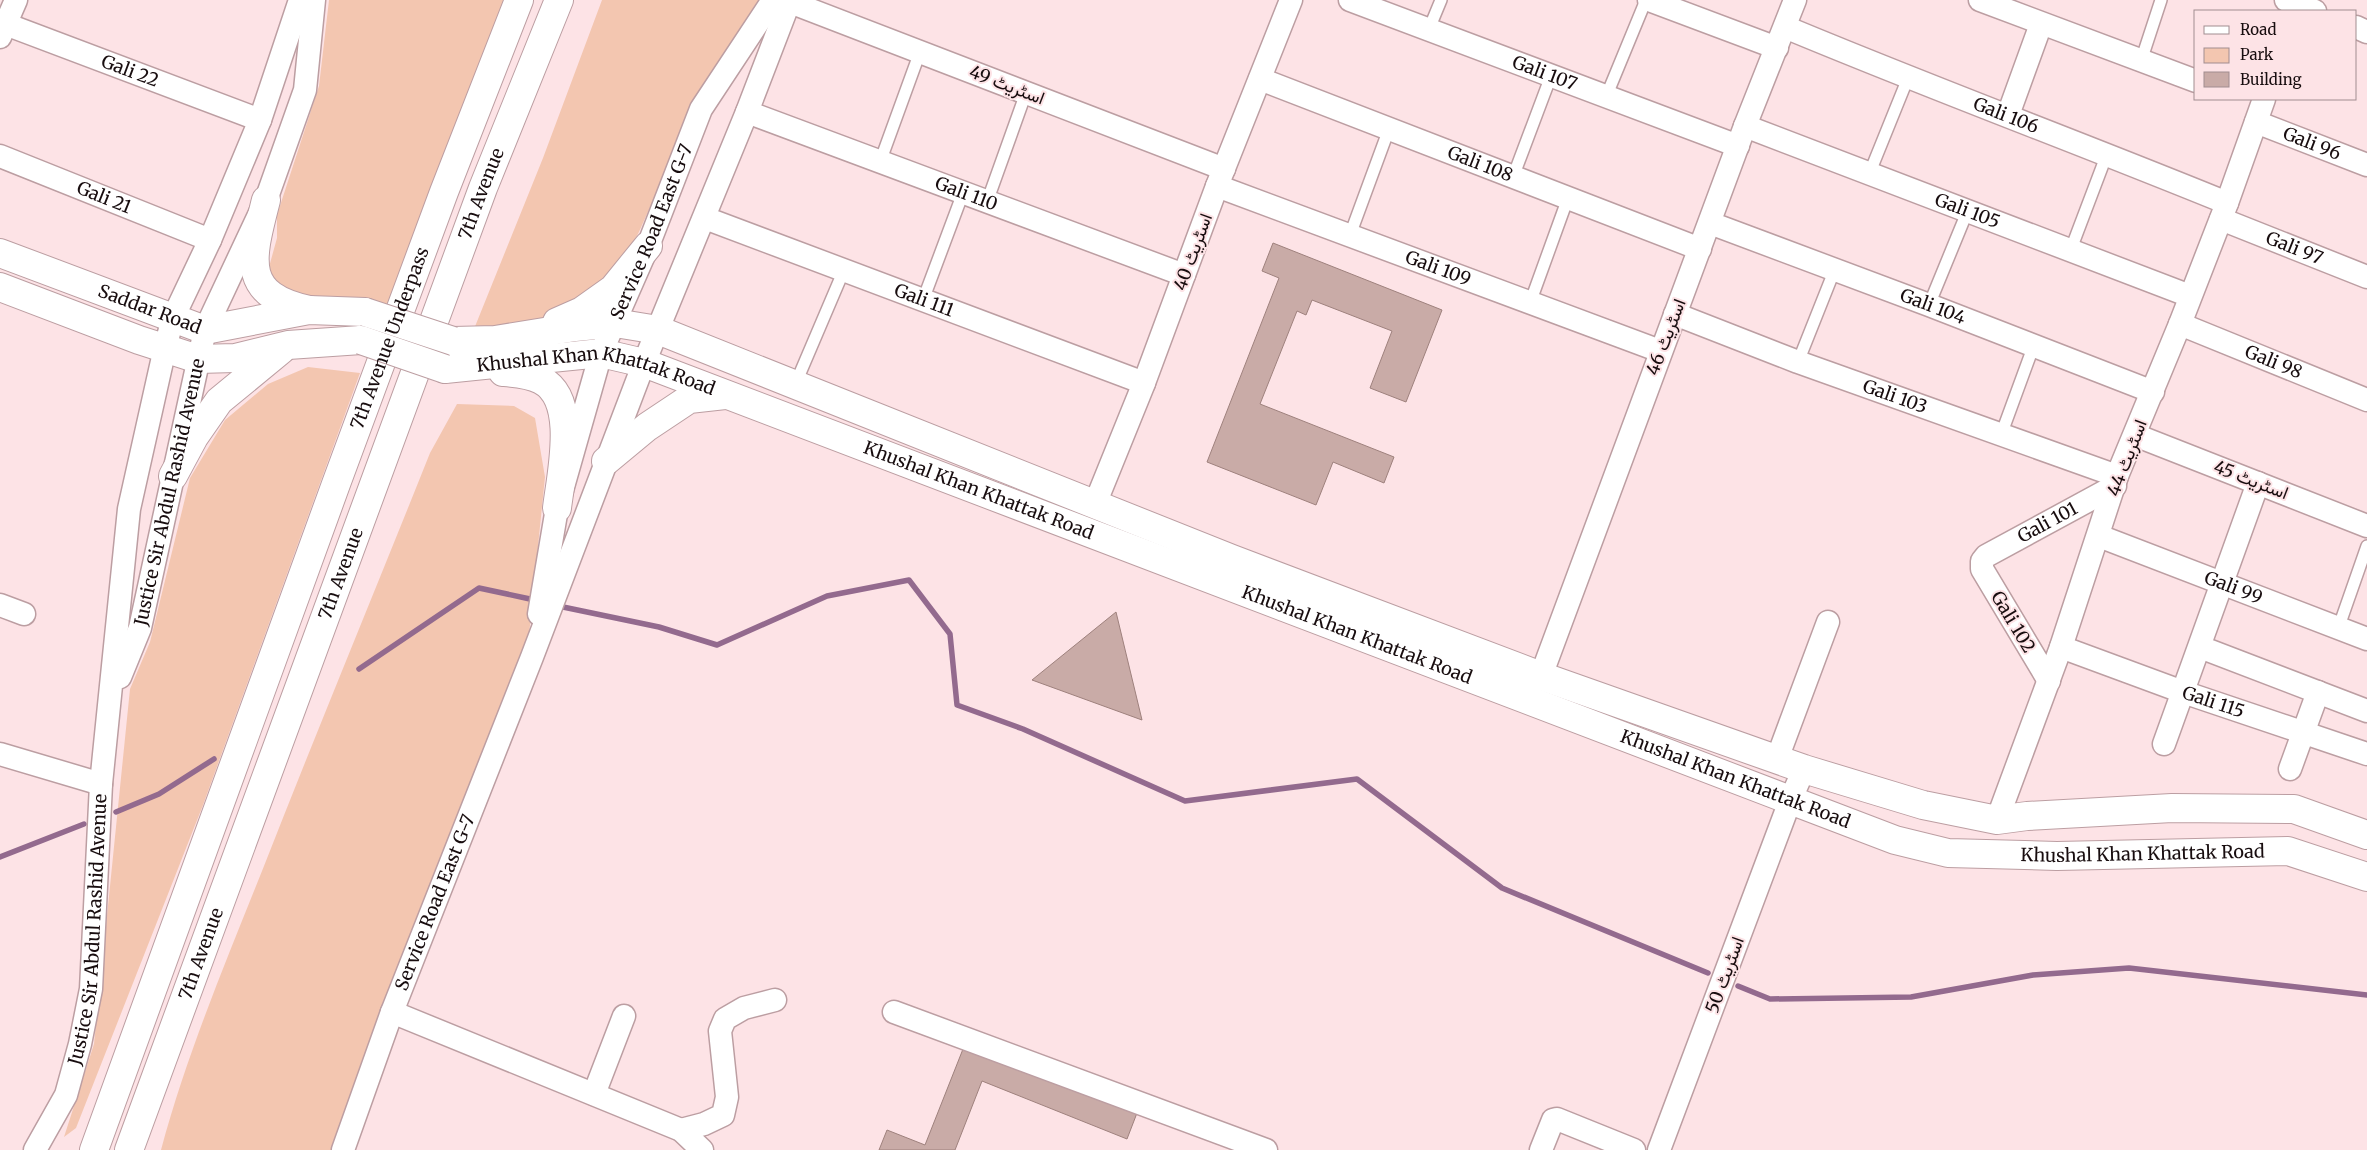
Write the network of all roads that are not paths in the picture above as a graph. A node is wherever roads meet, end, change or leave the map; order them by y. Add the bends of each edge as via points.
1 (16, 0) edge
2 (300, 0) edge
3 (314, 0) edge
4 (519, 0) edge
5 (558, 0) edge
6 (1291, 0) edge
7 (1350, 0) edge
8 (1441, 0) edge
9 (1647, 0) edge
10 (1795, 0) edge
11 (1980, 0) edge
12 (2161, 0) edge
13 (784, 1) edge
14 (2041, 24) junction
15 (2, 27) edge
16 (1429, 29) junction
17 (1781, 37) junction
18 (920, 52) junction
19 (2141, 61) junction
20 (1551, 76) junction
21 (1908, 78) junction
22 (1260, 80) junction
23 (2194, 80) edge
24 (1026, 93) junction
25 (1606, 97) junction
26 (2257, 106) edge
27 (748, 112) junction
28 (2008, 116) junction
29 (260, 120) junction
30 (1388, 129) junction
31 (1742, 136) junction
32 (2107, 154) junction
33 (0, 156) edge
34 (880, 162) junction
35 (2367, 165) edge
36 (1870, 172) junction
37 (1221, 177) junction
38 (1513, 177) junction
39 (444, 192) joint
40 (963, 193) junction
41 (1568, 198) junction
42 (266, 200) junction
43 (987, 202) junction
44 (1968, 210) junction
45 (2224, 211) junction
46 (704, 218) junction
47 (1710, 223) junction
48 (1350, 235) junction
49 (210, 240) junction
50 (648, 246) junction
51 (1700, 249) junction
52 (2071, 249) junction
53 (0, 252) edge
54 (1835, 269) junction
55 (844, 270) junction
56 (1184, 276) junction
57 (2367, 277) edge
58 (0, 287) edge
59 (2190, 296) junction
60 (923, 300) junction
61 (1530, 303) junction
62 (1929, 305) junction
63 (309, 310) junction
64 (365, 312) joint
65 (1675, 314) junction
66 (173, 318) junction
67 (615, 323) junction
68 (2180, 324) junction
69 (205, 330) junction
70 (658, 330) junction
71 (361, 340) joint
72 (495, 340) junction
73 (288, 345) junction
74 (2034, 345) junction
75 (165, 348) junction
76 (1660, 352) junction
77 (601, 353) junction
78 (198, 360) junction
79 (1798, 362) junction
80 (644, 363) junction
81 (457, 369) junction
82 (1144, 383) junction
83 (795, 385) junction
84 (2153, 392) junction
85 (727, 394) junction
86 (2367, 400) edge
87 (2001, 435) junction
88 (2135, 435) junction
89 (606, 462) junction
90 (173, 476) junction
91 (2116, 481) junction
92 (2258, 483) junction
93 (336, 484) joint
94 (1096, 504) junction
95 (557, 508) junction
96 (2367, 526) edge
97 (2099, 536) junction
98 (2367, 546) edge
99 (1232, 559) junction
100 (1982, 561) joint
101 (2223, 583) junction
102 (1223, 584) junction
103 (0, 605) edge
104 (24, 614) dead end
105 (1828, 622) dead end
106 (2338, 629) junction
107 (2367, 639) edge
108 (2061, 647) junction
109 (2200, 647) junction
110 (532, 657) junction
111 (1541, 676) junction
112 (2049, 681) junction
113 (2183, 692) junction
114 (2318, 692) junction
115 (111, 698) junction
116 (2367, 711) edge
117 (2303, 732) junction
118 (2164, 744) dead end
119 (0, 754) edge
120 (2367, 754) edge
121 (1777, 759) junction
122 (1804, 769) junction
123 (2290, 770) dead end
124 (102, 784) junction
125 (1790, 801) junction
126 (1997, 820) junction
127 (2367, 835) edge
128 (2367, 877) edge
129 (775, 1000) dead end
130 (392, 1012) junction
131 (894, 1012) dead end
132 (624, 1016) dead end
133 (594, 1094) junction
134 (109, 1112) junction
135 (681, 1130) junction
136 (135, 1144) edge
137 (1262, 1149) edge
138 (35, 1150) edge
139 (80, 1150) edge
140 (94, 1150) edge
141 (343, 1150) edge
142 (702, 1150) edge
143 (1541, 1150) edge
144 (1634, 1150) edge
145 (1659, 1150) edge

1 - 15 street
2 - 29 street, Justice Sir Abdul Rashid Avenue
3 - 42 street, Justice Sir Abdul Rashid Avenue via 305,90
4 - 39 street, 7th Avenue
5 - 136 street, 7th Avenue via 482,188
6 - 22 street, اسٹریٹ 40
7 - 16 street, Gali 107
8 - 16 lane
9 - 17 street, Gali 106
9 - 25 lane
10 - 17 street, اسٹریٹ 46
11 - 14 street
12 - 19 lane
13 - 18 street, اسٹریٹ 49
13 - 27 street, Service Road East G-7
13 - 50 street, Service Road East G-7 via 745,39 700,109
14 - 19 street
14 - 28 street
15 - 29 street, Gali 22
16 - 20 street, Gali 107
17 - 21 street, Gali 106
17 - 31 street, اسٹریٹ 46
18 - 24 street, اسٹریٹ 49
18 - 34 lane
19 - 23 street
20 - 25 street, Gali 107
20 - 38 lane
21 - 28 street, Gali 106
21 - 36 lane
22 - 30 street, Gali 108
22 - 37 street, اسٹریٹ 40
24 - 37 street, اسٹریٹ 49
24 - 43 lane
25 - 31 street, Gali 107
26 - 35 street, Gali 96
26 - 45 street, اسٹریٹ 44
27 - 34 street, Gali 110
27 - 46 street, Service Road East G-7
28 - 32 street, Gali 106
29 - 49 street, Justice Sir Abdul Rashid Avenue
30 - 38 street, Gali 108
30 - 48 lane
31 - 36 street, Gali 105
31 - 47 street, اسٹریٹ 46
32 - 45 street, Gali 106
32 - 52 lane
33 - 49 street, Gali 21
34 - 40 street, Gali 110
36 - 44 street, Gali 105
37 - 48 street, Gali 109
37 - 56 street, اسٹریٹ 40
38 - 41 street, Gali 108
39 - 93 street, 7th Avenue Underpass
40 - 43 street, Gali 110
40 - 60 lane
41 - 51 street, Gali 108
41 - 61 lane
42 - 63 street via 253,250 255,268 265,290 275,299 288,306
42 - 69 street, Justice Sir Abdul Rashid Avenue
43 - 56 street, Gali 110
44 - 52 street, Gali 105
44 - 62 lane
45 - 57 street, Gali 97
45 - 59 street, اسٹریٹ 44
46 - 55 street, Gali 111
46 - 70 street, Service Road East G-7
47 - 51 street, اسٹریٹ 46
47 - 54 street, Gali 104
48 - 61 street, Gali 109
49 - 66 street, Justice Sir Abdul Rashid Avenue
50 - 67 street, Service Road East G-7
50 - 72 street via 613,289 582,311
51 - 65 street, اسٹریٹ 46
52 - 59 street, Gali 105
53 - 66 street, Saddar Road
54 - 62 street, Gali 104
54 - 79 lane
55 - 60 street, Gali 111
55 - 83 lane
56 - 82 street, اسٹریٹ 40
58 - 75 street, Saddar Road
59 - 68 street, اسٹریٹ 44
60 - 82 street, Gali 111
61 - 76 street, Gali 109
62 - 74 street, Gali 104
63 - 64 street, Saddar Road
63 - 69 street, Saddar Road
64 - 72 street, Khushal Khan Khattak Road, bridge via 453,341
65 - 76 street, اسٹریٹ 46
65 - 79 street, Gali 103
66 - 69 street, Saddar Road
66 - 75 street, Justice Sir Abdul Rashid Avenue
67 - 70 street, Khushal Khan Khattak Road
67 - 72 street, Khushal Khan Khattak Road
67 - 77 street, Service Road East G-7
68 - 84 street, اسٹریٹ 44
68 - 86 street, Gali 98
69 - 78 street, Justice Sir Abdul Rashid Avenue
70 - 80 street, Service Road East G-7
70 - 83 street, Khushal Khan Khattak Road
71 - 73 street, Saddar Road
71 - 81 street, Khushal Khan Khattak Road, bridge
73 - 78 street, Saddar Road via 236,358
73 - 90 street via 219,401
74 - 84 street, Gali 104
74 - 87 lane
75 - 78 street, Saddar Road
75 - 115 street, Justice Sir Abdul Rashid Avenue via 129,510
76 - 111 street, اسٹریٹ 46
77 - 80 street, Khushal Khan Khattak Road
77 - 81 street, Khushal Khan Khattak Road
77 - 95 street, Service Road East G-7
78 - 90 street, Justice Sir Abdul Rashid Avenue
79 - 87 street, Gali 103
80 - 85 street, Khushal Khan Khattak Road
80 - 89 street, Service Road East G-7
81 - 95 street via 518,374 542,380 557,396 564,413 566,434
82 - 94 street, اسٹریٹ 40
83 - 94 street, Khushal Khan Khattak Road
84 - 88 street, اسٹریٹ 44
85 - 89 street via 689,399 647,427
85 - 102 street, Khushal Khan Khattak Road
87 - 91 street, Gali 103
88 - 91 street, اسٹریٹ 44
88 - 92 street, اسٹریٹ 45
89 - 110 street, Service Road East G-7
90 - 115 street, Justice Sir Abdul Rashid Avenue via 140,628
91 - 97 street, اسٹریٹ 44
91 - 100 street, Gali 101
92 - 96 street, اسٹریٹ 45
92 - 101 street
93 - 134 street, 7th Avenue
94 - 99 street, Khushal Khan Khattak Road
95 - 110 street, Service Road East G-7
97 - 101 street, Gali 99
97 - 108 street, اسٹریٹ 44
98 - 106 lane
99 - 102 street
99 - 111 street, Khushal Khan Khattak Road
100 - 112 street, Gali 102 via 1982,569
101 - 106 street, Gali 99
101 - 109 street
102 - 125 street, Khushal Khan Khattak Road
103 - 104 street
105 - 121 street
106 - 107 street, Gali 99
108 - 112 street, اسٹریٹ 44
108 - 113 street, Gali 115
109 - 113 street
109 - 114 street
110 - 130 street, Service Road East G-7
111 - 121 street, Khushal Khan Khattak Road
112 - 126 street, اسٹریٹ 44
113 - 117 street, Gali 115
113 - 118 street
114 - 116 street
114 - 117 street
115 - 124 street, Justice Sir Abdul Rashid Avenue
117 - 120 street, Gali 115
117 - 123 street
119 - 124 street
121 - 122 street, Khushal Khan Khattak Road
122 - 125 street, اسٹریٹ 50
122 - 126 street, Khushal Khan Khattak Road via 1923,805
124 - 138 street, Justice Sir Abdul Rashid Avenue via 91,989 66,1095
125 - 128 street, Khushal Khan Khattak Road via 1895,840 1948,853 2057,856 2288,851
125 - 145 street, اسٹریٹ 50
126 - 127 street, Khushal Khan Khattak Road via 2172,808 2294,809
129 - 135 street via 744,1008 725,1019 720,1031 727,1097 723,1115
130 - 133 street
130 - 141 street, Service Road East G-7
131 - 137 street
132 - 133 street
133 - 135 street
134 - 139 street
134 - 140 street, 7th Avenue
135 - 142 street
143 - 144 street via 1553,1120 1557,1119

